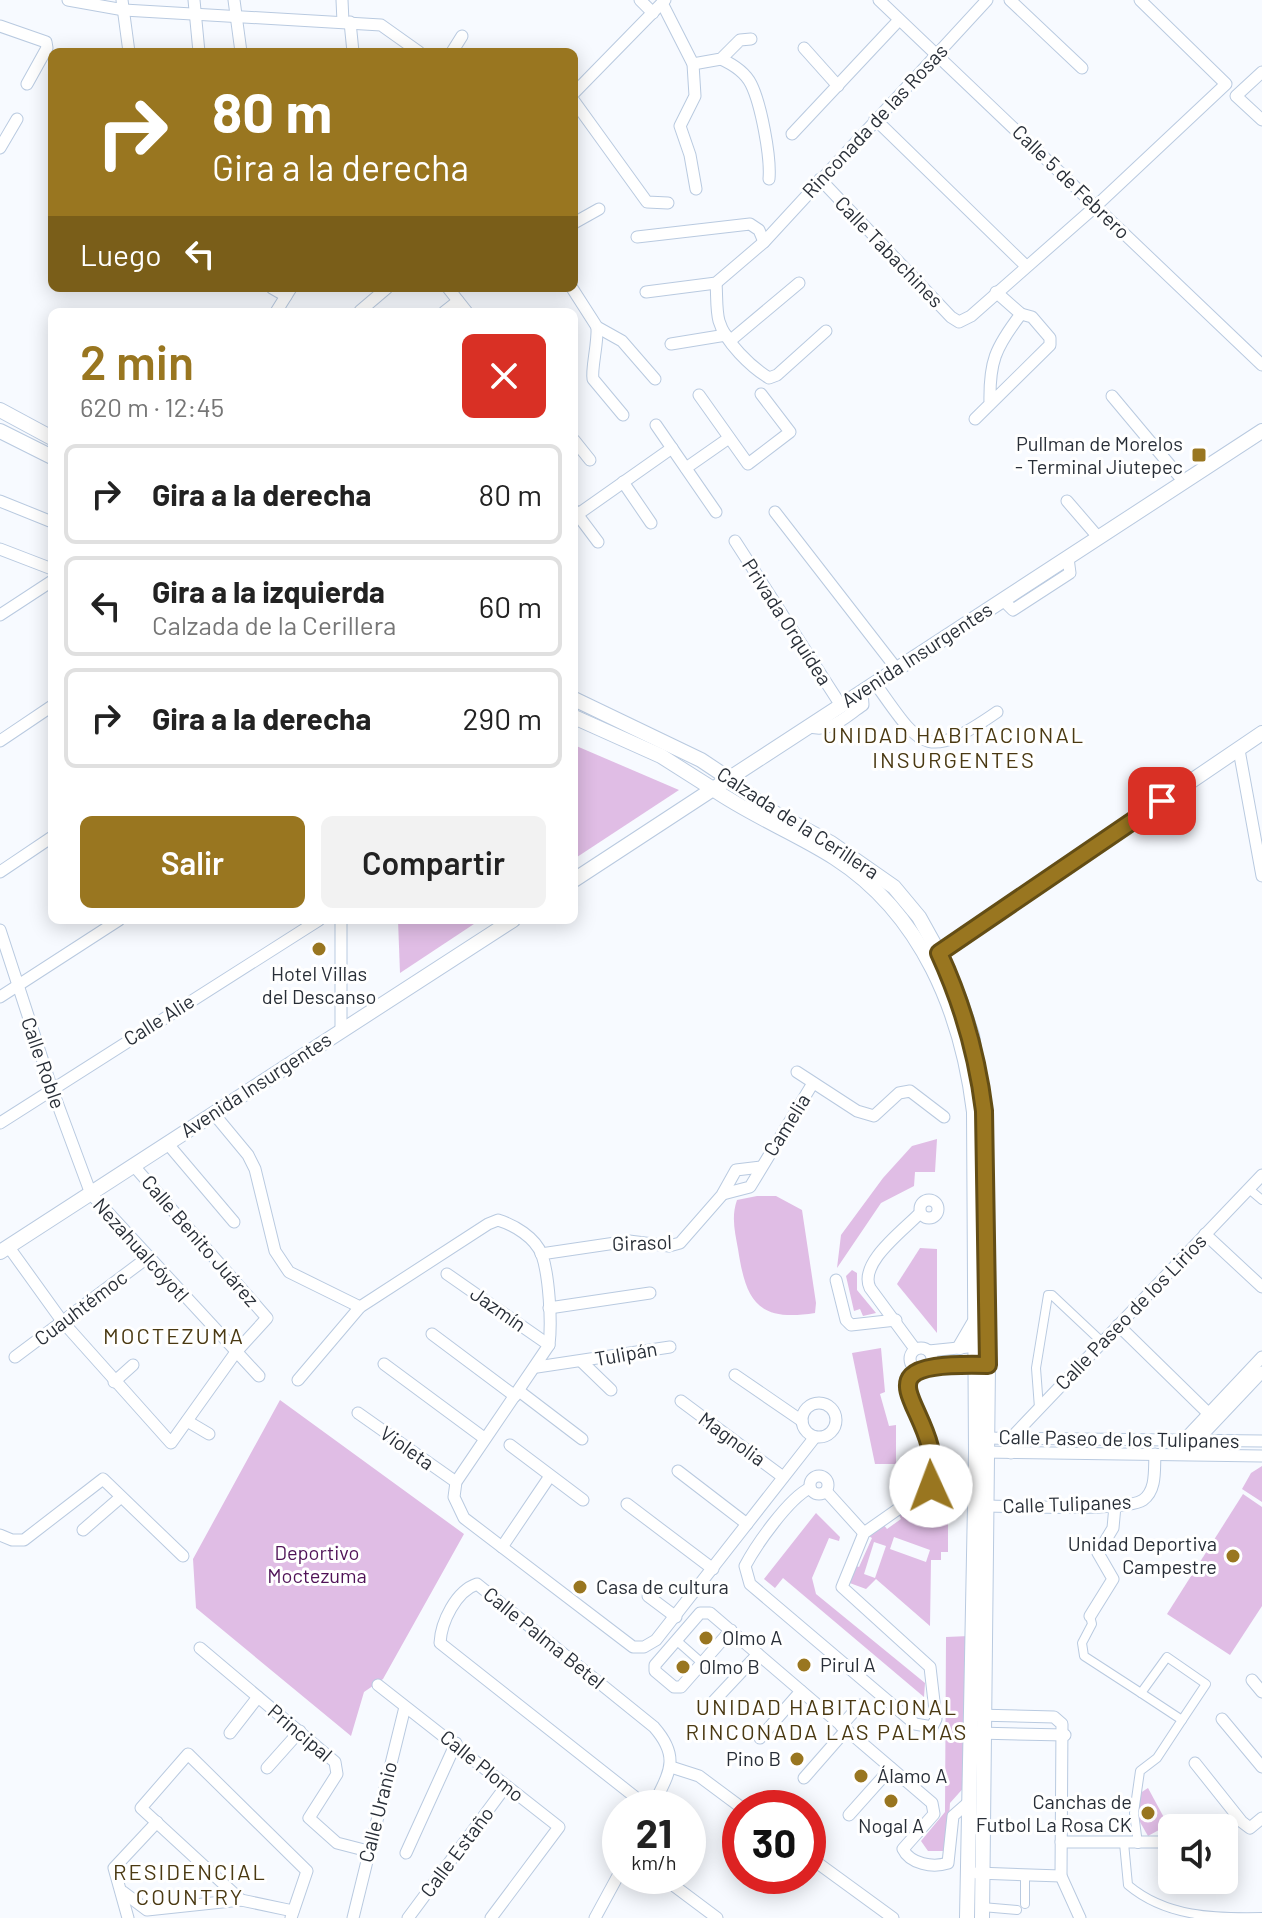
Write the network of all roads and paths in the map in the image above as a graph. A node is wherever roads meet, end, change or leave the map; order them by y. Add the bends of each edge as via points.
1 (68, 0) edge
2 (194, 0) edge
3 (234, 0) edge
4 (342, 0) edge
5 (640, 0) edge
6 (879, 0) edge
7 (987, 0) edge
8 (1010, 0) edge
9 (1140, 0) edge
10 (664, 2) edge
11 (123, 5) edge
12 (653, 13) junction
13 (197, 15) junction
14 (239, 17) junction
15 (899, 20) junction
16 (346, 22) junction
17 (0, 26) edge
18 (462, 36) dead end
19 (751, 39) dead end
20 (128, 48) edge
21 (199, 48) edge
22 (241, 48) edge
23 (352, 48) edge
24 (413, 48) edge
25 (454, 48) edge
26 (804, 48) dead end
27 (936, 54) junction
28 (721, 59) junction
29 (693, 64) junction
30 (1082, 68) dead end
31 (1262, 72) edge
32 (27, 84) dead end
33 (838, 86) junction
34 (578, 89) edge
35 (578, 107) edge
36 (17, 119) dead end
37 (875, 119) junction
38 (1262, 120) edge
39 (792, 134) dead end
40 (0, 148) edge
41 (769, 179) dead end
42 (820, 179) junction
43 (696, 189) dead end
44 (668, 203) dead end
45 (1096, 206) junction
46 (599, 209) dead end
47 (578, 221) edge
48 (637, 237) dead end
49 (764, 242) junction
50 (1026, 266) junction
51 (716, 283) junction
52 (799, 283) dead end
53 (367, 292) edge
54 (382, 292) edge
55 (451, 292) edge
56 (575, 292) edge
57 (646, 292) dead end
58 (996, 292) junction
59 (373, 300) junction
60 (458, 301) junction
61 (364, 308) edge
62 (449, 308) edge
63 (464, 308) edge
64 (1021, 314) junction
65 (597, 327) junction
66 (826, 331) dead end
67 (728, 338) junction
68 (671, 344) dead end
69 (1262, 365) edge
70 (655, 379) dead end
71 (989, 383) junction
72 (1007, 388) junction
73 (761, 394) dead end
74 (699, 395) dead end
75 (1112, 396) dead end
76 (990, 404) junction
77 (0, 410) edge
78 (623, 415) dead end
79 (975, 419) dead end
80 (656, 425) dead end
81 (0, 431) edge
82 (1262, 431) edge
83 (48, 435) edge
84 (729, 438) junction
85 (578, 445) edge
86 (672, 448) junction
87 (48, 455) edge
88 (590, 460) dead end
89 (686, 468) junction
90 (623, 482) junction
91 (1184, 482) junction
92 (0, 501) edge
93 (1067, 501) dead end
94 (578, 511) edge
95 (716, 512) dead end
96 (775, 512) dead end
97 (578, 517) edge
98 (48, 520) edge
99 (651, 523) dead end
100 (1098, 537) junction
101 (735, 541) dead end
102 (598, 542) dead end
103 (0, 549) edge
104 (48, 567) edge
105 (48, 584) edge
106 (0, 615) edge
107 (896, 668) junction
108 (875, 683) junction
109 (862, 691) junction
110 (578, 701) edge
111 (840, 704) junction
112 (48, 709) edge
113 (997, 712) dead end
114 (578, 719) edge
115 (808, 726) junction
116 (1262, 733) edge
117 (0, 741) edge
118 (1239, 750) junction
119 (728, 778) junction
120 (713, 789) junction
121 (48, 840) edge
122 (0, 872) edge
123 (1262, 876) edge
124 (578, 877) edge
125 (113, 924) edge
126 (313, 924) edge
127 (341, 924) edge
128 (507, 924) edge
129 (0, 930) edge
130 (933, 956) junction
131 (17, 985) junction
132 (0, 997) edge
133 (954, 999) junction
134 (341, 1030) junction
135 (797, 1072) dead end
136 (813, 1083) junction
137 (52, 1089) junction
138 (214, 1114) junction
139 (944, 1117) dead end
140 (0, 1123) edge
141 (167, 1143) junction
142 (133, 1165) junction
143 (755, 1172) junction
144 (1262, 1175) edge
145 (734, 1184) junction
146 (1249, 1189) junction
147 (91, 1194) junction
148 (1262, 1200) edge
149 (920, 1213) dead end
150 (234, 1222) dead end
151 (1205, 1234) junction
152 (4, 1249) edge
153 (541, 1254) junction
154 (147, 1258) junction
155 (447, 1274) dead end
156 (836, 1280) dead end
157 (1262, 1287) edge
158 (650, 1293) dead end
159 (360, 1307) junction
160 (549, 1308) junction
161 (896, 1320) junction
162 (62, 1321) junction
163 (1118, 1325) junction
164 (432, 1334) dead end
165 (1102, 1342) junction
166 (549, 1345) junction
167 (974, 1346) junction
168 (670, 1347) dead end
169 (915, 1349) junction
170 (929, 1351) junction
171 (236, 1352) junction
172 (15, 1357) dead end
173 (1262, 1357) edge
174 (582, 1362) junction
175 (384, 1364) dead end
176 (133, 1365) dead end
177 (931, 1365) junction
178 (981, 1365) junction
179 (537, 1367) junction
180 (917, 1369) junction
181 (1262, 1372) edge
182 (735, 1375) dead end
183 (259, 1376) dead end
184 (298, 1380) dead end
185 (114, 1382) junction
186 (611, 1390) dead end
187 (517, 1394) junction
188 (681, 1401) dead end
189 (1039, 1408) junction
190 (358, 1413) dead end
191 (1208, 1413) junction
192 (187, 1421) junction
193 (802, 1421) junction
194 (209, 1434) dead end
195 (815, 1437) junction
196 (484, 1438) junction
197 (1011, 1438) junction
198 (582, 1439) dead end
199 (1183, 1441) junction
200 (1196, 1441) junction
201 (1262, 1441) edge
202 (510, 1445) dead end
203 (982, 1445) junction
204 (1011, 1453) junction
205 (1155, 1454) junction
206 (1172, 1454) junction
207 (1185, 1455) junction
208 (1262, 1456) edge
209 (678, 1471) dead end
210 (550, 1476) junction
211 (783, 1477) junction
212 (456, 1482) junction
213 (121, 1497) junction
214 (583, 1500) dead end
215 (627, 1504) dead end
216 (988, 1506) junction
217 (1115, 1506) junction
218 (747, 1524) junction
219 (83, 1530) dead end
220 (864, 1533) junction
221 (0, 1535) edge
222 (502, 1547) junction
223 (183, 1556) dead end
224 (713, 1569) junction
225 (648, 1596) dead end
226 (1090, 1616) joint
227 (676, 1617) junction
228 (731, 1630) junction
229 (676, 1640) junction
230 (200, 1648) dead end
231 (758, 1654) junction
232 (702, 1663) junction
233 (1252, 1680) dead end
234 (378, 1685) dead end
235 (801, 1691) junction
236 (1262, 1692) edge
237 (1141, 1693) junction
238 (258, 1697) junction
239 (713, 1702) dead end
240 (860, 1705) dead end
241 (405, 1707) junction
242 (978, 1715) junction
243 (1222, 1719) dead end
244 (1182, 1720) junction
245 (844, 1728) junction
246 (300, 1731) junction
247 (230, 1733) dead end
248 (978, 1733) junction
249 (1065, 1735) junction
250 (760, 1738) dead end
251 (456, 1743) junction
252 (1195, 1763) dead end
253 (671, 1767) junction
254 (1262, 1767) edge
255 (267, 1768) dead end
256 (891, 1768) junction
257 (804, 1778) dead end
258 (506, 1786) junction
259 (627, 1790) edge
260 (659, 1790) edge
261 (722, 1793) edge
262 (970, 1801) junction
263 (849, 1815) dead end
264 (1262, 1818) edge
265 (157, 1822) junction
266 (1061, 1842) junction
267 (1124, 1843) junction
268 (1158, 1843) edge
269 (1138, 1844) junction
270 (368, 1851) junction
271 (406, 1853) dead end
272 (826, 1869) edge
273 (976, 1873) junction
274 (1025, 1875) junction
275 (1061, 1876) junction
276 (123, 1892) junction
277 (608, 1894) edge
278 (685, 1894) edge
279 (241, 1900) junction
280 (982, 1912) edge
281 (146, 1914) edge
282 (292, 1914) edge
283 (1262, 1917) edge
284 (128, 1918) edge
285 (353, 1918) edge
286 (408, 1918) edge
287 (491, 1918) edge
288 (595, 1918) edge
289 (717, 1918) edge
290 (893, 1918) edge
291 (967, 1918) edge
292 (1080, 1918) edge

1 - 11 street
2 - 13 street
3 - 14 street
4 - 16 street
5 - 12 street
6 - 15 street, Calle 5 de Febrero
7 - 27 street, Rinconada de las Rosas
8 - 30 street
9 - 45 street via 1226,84
10 - 12 street
10 - 29 street
11 - 13 street
11 - 20 street
12 - 34 street
13 - 14 street
13 - 21 street
14 - 16 street
14 - 22 street
15 - 27 street, Calle 5 de Febrero
15 - 33 street
16 - 23 street
16 - 24 street via 381,25
17 - 32 street via 46,42
18 - 25 street
19 - 28 street via 740,40
26 - 33 street
27 - 37 street, Rinconada de las Rosas
27 - 45 street, Calle 5 de Febrero
28 - 29 street
28 - 41 street via 751,83
29 - 43 street via 695,96 680,126
31 - 38 street via 1236,96
33 - 39 street
35 - 44 street via 647,202
36 - 40 street
37 - 42 street, Rinconada de las Rosas
37 - 50 street
42 - 49 street, Rinconada de las Rosas
42 - 58 street, Calle Tabachines via 959,322
45 - 50 street
45 - 69 street, Calle 5 de Febrero
46 - 47 street
48 - 49 street via 750,224
49 - 51 street, Rinconada de las Rosas
50 - 58 street
51 - 57 street
51 - 67 street via 719,320
52 - 67 street
53 - 59 street
54 - 59 street
55 - 60 street
56 - 65 street
58 - 64 street
59 - 61 street
60 - 62 street
60 - 63 street
64 - 71 street via 998,344
64 - 72 street via 1039,323 1050,345
65 - 70 street via 622,341
65 - 78 street via 599,349 591,373
66 - 67 street via 769,378
67 - 68 street
71 - 72 street
71 - 76 street
72 - 76 street
73 - 84 street via 790,432 748,464
74 - 84 street
75 - 91 street
76 - 79 street
77 - 83 main road
80 - 86 street
81 - 87 main road
82 - 91 main road, Avenida Insurgentes
84 - 89 street
85 - 88 street
86 - 89 street
86 - 90 street
89 - 95 street
90 - 94 street
90 - 99 street
91 - 100 main road, Avenida Insurgentes
92 - 98 street
93 - 100 street
96 - 107 street
97 - 102 street
100 - 107 main road, Avenida Insurgentes
101 - 111 street, Privada Orquídea
103 - 104 street
105 - 106 street
107 - 108 main road, Avenida Insurgentes
108 - 109 main road, Avenida Insurgentes
108 - 113 street via 921,741 951,741
109 - 111 main road, Avenida Insurgentes
109 - 115 street via 863,705 831,727
110 - 119 main road, Calzada de la Cerillera
111 - 115 main road, Avenida Insurgentes
112 - 117 street
114 - 120 main road, Calzada de la Cerillera via 661,756
115 - 119 main road, Avenida Insurgentes
116 - 118 main road
118 - 123 street
118 - 130 main road
119 - 120 main road, Avenida Insurgentes
119 - 130 main road, Calzada de la Cerillera via 769,810 881,877 919,917
120 - 124 main road, Avenida Insurgentes
120 - 130 main road, Calzada de la Cerillera via 838,860 885,898
121 - 122 street
125 - 131 street
126 - 137 street, Calle Alie
127 - 134 street
128 - 134 main road, Avenida Insurgentes
129 - 131 street, Calle Roble
130 - 133 main road, Calzada de la Cerillera
131 - 132 street
131 - 137 street, Calle Roble
133 - 167 main road, Calzada de la Cerillera via 974,1112
133 - 167 main road, Calzada de la Cerillera via 972,1035 984,1111
134 - 138 main road, Avenida Insurgentes
135 - 136 street, Camelia
136 - 139 street, Camelia via 874,1116 899,1093 910,1091
136 - 143 street, Camelia
137 - 140 street, Calle Alie
137 - 147 street, Calle Roble
138 - 141 main road, Avenida Insurgentes
138 - 159 street via 255,1169 281,1263
141 - 142 main road, Avenida Insurgentes
141 - 150 street
142 - 147 main road, Avenida Insurgentes
142 - 171 street, Calle Benito Juárez via 267,1318
143 - 145 street via 747,1189
143 - 145 street via 739,1168
144 - 146 street, Calle Paseo de los Lirios
145 - 153 street, Girasol via 680,1243 629,1241
146 - 148 street
146 - 151 street, Calle Paseo de los Lirios
147 - 152 main road, Avenida Insurgentes
147 - 154 street, Nezahualcóyotl
149 - 161 street via 866,1277
151 - 157 street
151 - 163 street, Calle Paseo de los Lirios
152 - 162 street
153 - 159 street via 523,1232 498,1220
153 - 160 street
154 - 162 street, Cuauhtémoc
154 - 171 street, Nezahualcóyotl
155 - 166 street, Jazmín
156 - 161 street via 851,1325
158 - 160 street
159 - 184 street
160 - 166 street
161 - 169 street
162 - 172 street, Cuauhtémoc
162 - 185 street
163 - 165 street, Calle Paseo de los Lirios
163 - 191 street
164 - 187 street
165 - 189 street, Calle Paseo de los Lirios
165 - 189 street via 1048,1295 1036,1368
166 - 179 street
167 - 170 street
167 - 178 main road, Calzada de la Cerillera
168 - 174 street, Tulipán
169 - 170 street
169 - 180 street via 910,1361
170 - 177 street
171 - 183 street, Nezahualcóyotl
171 - 192 street
173 - 191 street
174 - 179 street, Tulipán
174 - 186 street, Tulipán
175 - 196 street
176 - 185 street
177 - 178 street
177 - 180 street
178 - 203 main road, Calzada de la Cerillera
179 - 187 street
180 - 220 street via 907,1392 929,1439 931,1486
181 - 200 street
182 - 193 street
185 - 192 street via 171,1443
187 - 196 street
187 - 198 street
188 - 211 street, Magnolia
189 - 197 street, Calle Paseo de los Lirios
190 - 212 street, Violeta
191 - 199 street
192 - 194 street
193 - 195 street
193 - 195 street via 814,1404 833,1411 831,1433
195 - 211 street
196 - 212 street
197 - 199 street, Calle Paseo de los Tulipanes
197 - 203 street, Calle Paseo de los Tulipanes
197 - 204 street
199 - 200 street, Calle Paseo de los Tulipanes
199 - 206 street
200 - 201 street, Calle Paseo de los Tulipanes
200 - 207 street
202 - 210 street
203 - 204 street, Calle Paseo de los Tulipanes
203 - 216 main road
203 - 242 main road
204 - 205 street, Calle Paseo de los Tulipanes
205 - 206 street, Calle Paseo de los Tulipanes
205 - 217 street, Calle Tulipanes via 1152,1489 1141,1502
206 - 207 street, Calle Paseo de los Tulipanes
207 - 208 street, Calle Paseo de los Tulipanes
209 - 218 street
210 - 214 street
210 - 222 street
211 - 218 street
212 - 222 street via 457,1509
213 - 219 street
213 - 221 street via 103,1479 24,1540
213 - 223 street
215 - 224 street
216 - 217 street, Calle Tulipanes
216 - 242 main road
217 - 226 street via 1113,1528 1098,1553 1113,1579
218 - 224 street
220 - 220 street via 843,1591 930,1667 936,1719 927,1729 746,1576 752,1554 810,1488 817,1494 826,1491
222 - 227 street via 633,1647 656,1640
224 - 227 street
225 - 227 street
226 - 237 street via 1084,1656
228 - 229 street via 705,1610
228 - 231 street
228 - 232 street
229 - 232 street
229 - 232 street via 655,1665 657,1673 677,1688
230 - 238 street, Principal
231 - 235 street
231 - 239 street
233 - 236 street
234 - 241 street, Calle Plomo
235 - 245 street
235 - 250 street
237 - 244 street
237 - 244 street via 1167,1657 1206,1684
238 - 246 street, Principal
238 - 247 street
240 - 245 street
241 - 251 street, Calle Plomo
241 - 270 street, Calle Uranio
242 - 248 main road
242 - 249 street via 1054,1717
243 - 254 street
244 - 269 street via 1157,1758 1140,1771 1134,1813
245 - 256 street
245 - 257 street
246 - 255 street
246 - 270 street, Principal via 332,1758 338,1771 309,1818 337,1843
248 - 249 street
248 - 262 main road
248 - 273 main road
249 - 266 street
251 - 258 street, Calle Plomo
251 - 271 street
252 - 264 street via 1242,1822 1250,1828
253 - 259 street, Calle Palma Betel via 667,1741 643,1717 477,1584 459,1594 440,1643
253 - 260 street
253 - 261 street via 699,1776
256 - 262 street via 934,1807 934,1814 903,1849 922,1864 948,1863 953,1816
256 - 263 street
258 - 286 street, Calle Estaño
258 - 287 street, Calle Plomo via 559,1827
262 - 273 main road
265 - 276 street via 114,1868
265 - 279 street
265 - 282 street via 141,1808 188,1754 307,1871
266 - 267 street
266 - 275 street
267 - 269 street
267 - 283 street via 1128,1885 1156,1904 1181,1913
268 - 269 street
270 - 285 street, Calle Uranio
272 - 290 street
273 - 274 street
273 - 280 main road
273 - 291 main road
274 - 275 street
274 - 280 street via 1021,1907
275 - 292 street
276 - 281 street
276 - 284 street
277 - 288 street
278 - 289 street
279 - 281 street
279 - 282 street

